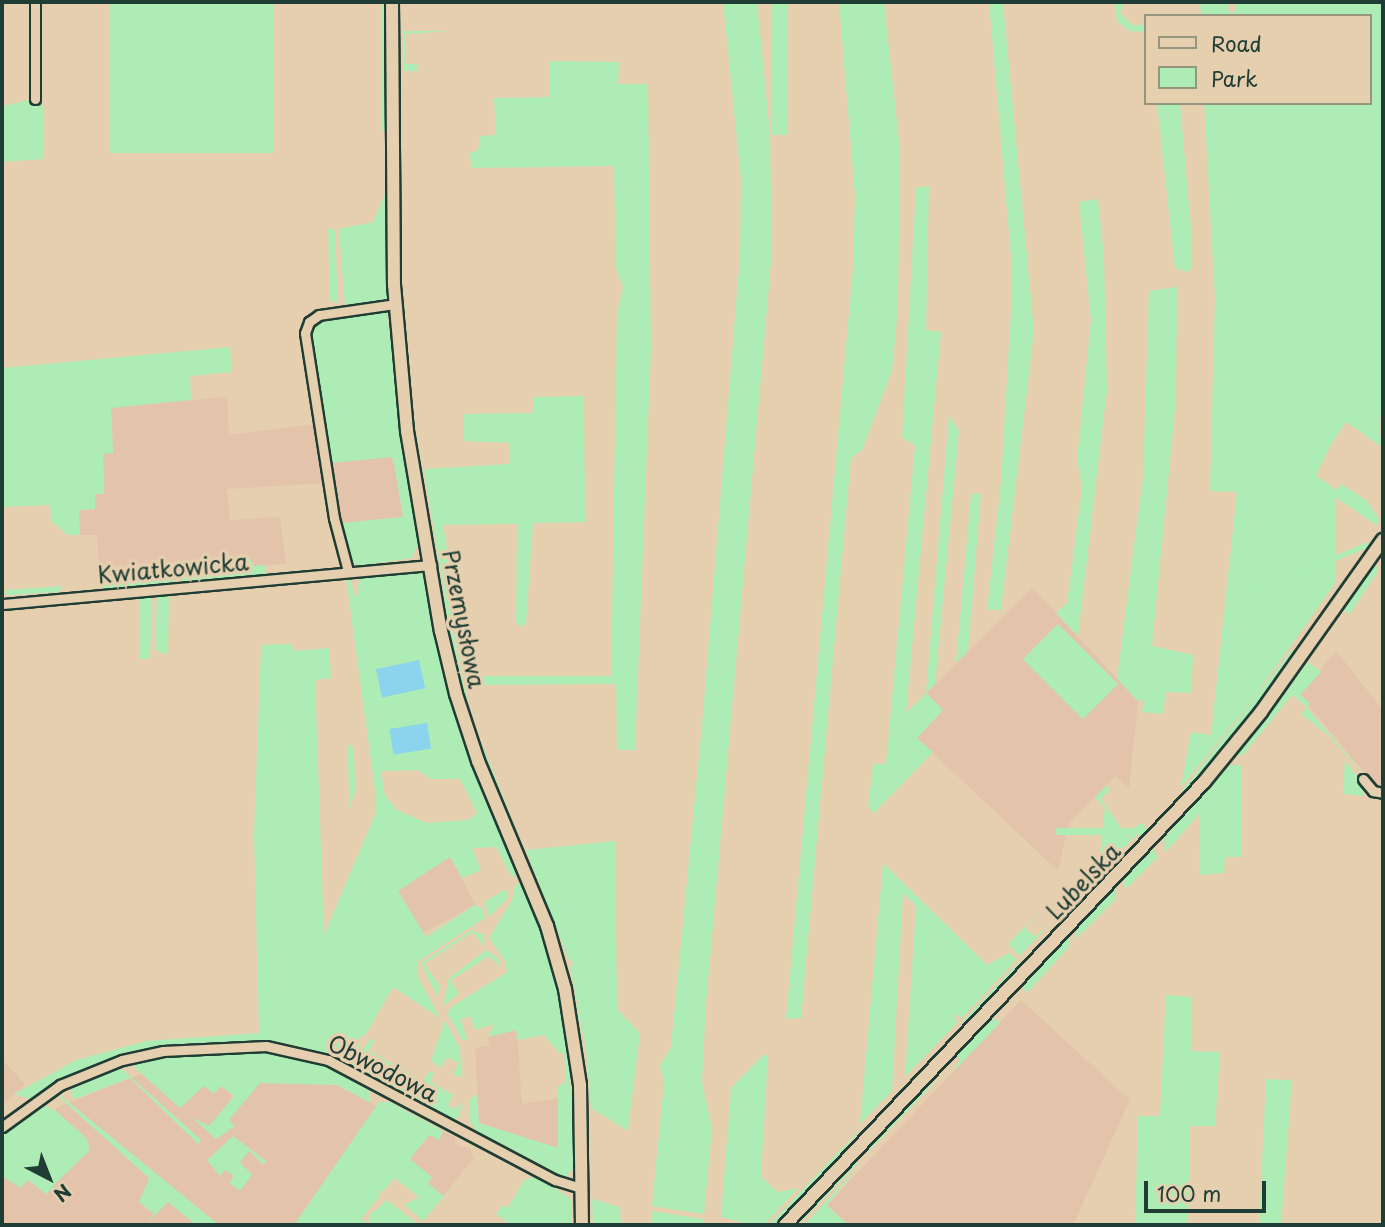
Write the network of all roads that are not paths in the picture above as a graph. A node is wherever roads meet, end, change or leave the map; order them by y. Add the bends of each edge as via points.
1 (35, 2) edge
2 (392, 2) edge
3 (35, 99) dead end
4 (395, 304) junction
5 (1383, 540) edge
6 (431, 565) junction
7 (348, 571) junction
8 (2, 604) edge
9 (1363, 779) dead end
10 (1383, 793) edge
11 (2, 1127) edge
12 (582, 1188) junction
13 (582, 1225) edge
14 (785, 1225) edge

1 - 3 street
2 - 4 main road, Przemysłowa
4 - 6 main road, Przemysłowa via 407,431
4 - 7 street via 319,316 309,322 305,333 334,518
5 - 14 main road, Lubelska via 1269,702 1204,782
6 - 7 street, Kwiatkowicka
6 - 12 main road, Przemysłowa via 447,659 468,734 538,903 565,989 580,1085
7 - 8 street, Kwiatkowicka
9 - 10 street via 1373,791
11 - 12 street, Obwodowa via 60,1085 122,1060 163,1051 266,1045 328,1060 555,1181
12 - 13 main road, Przemysłowa

